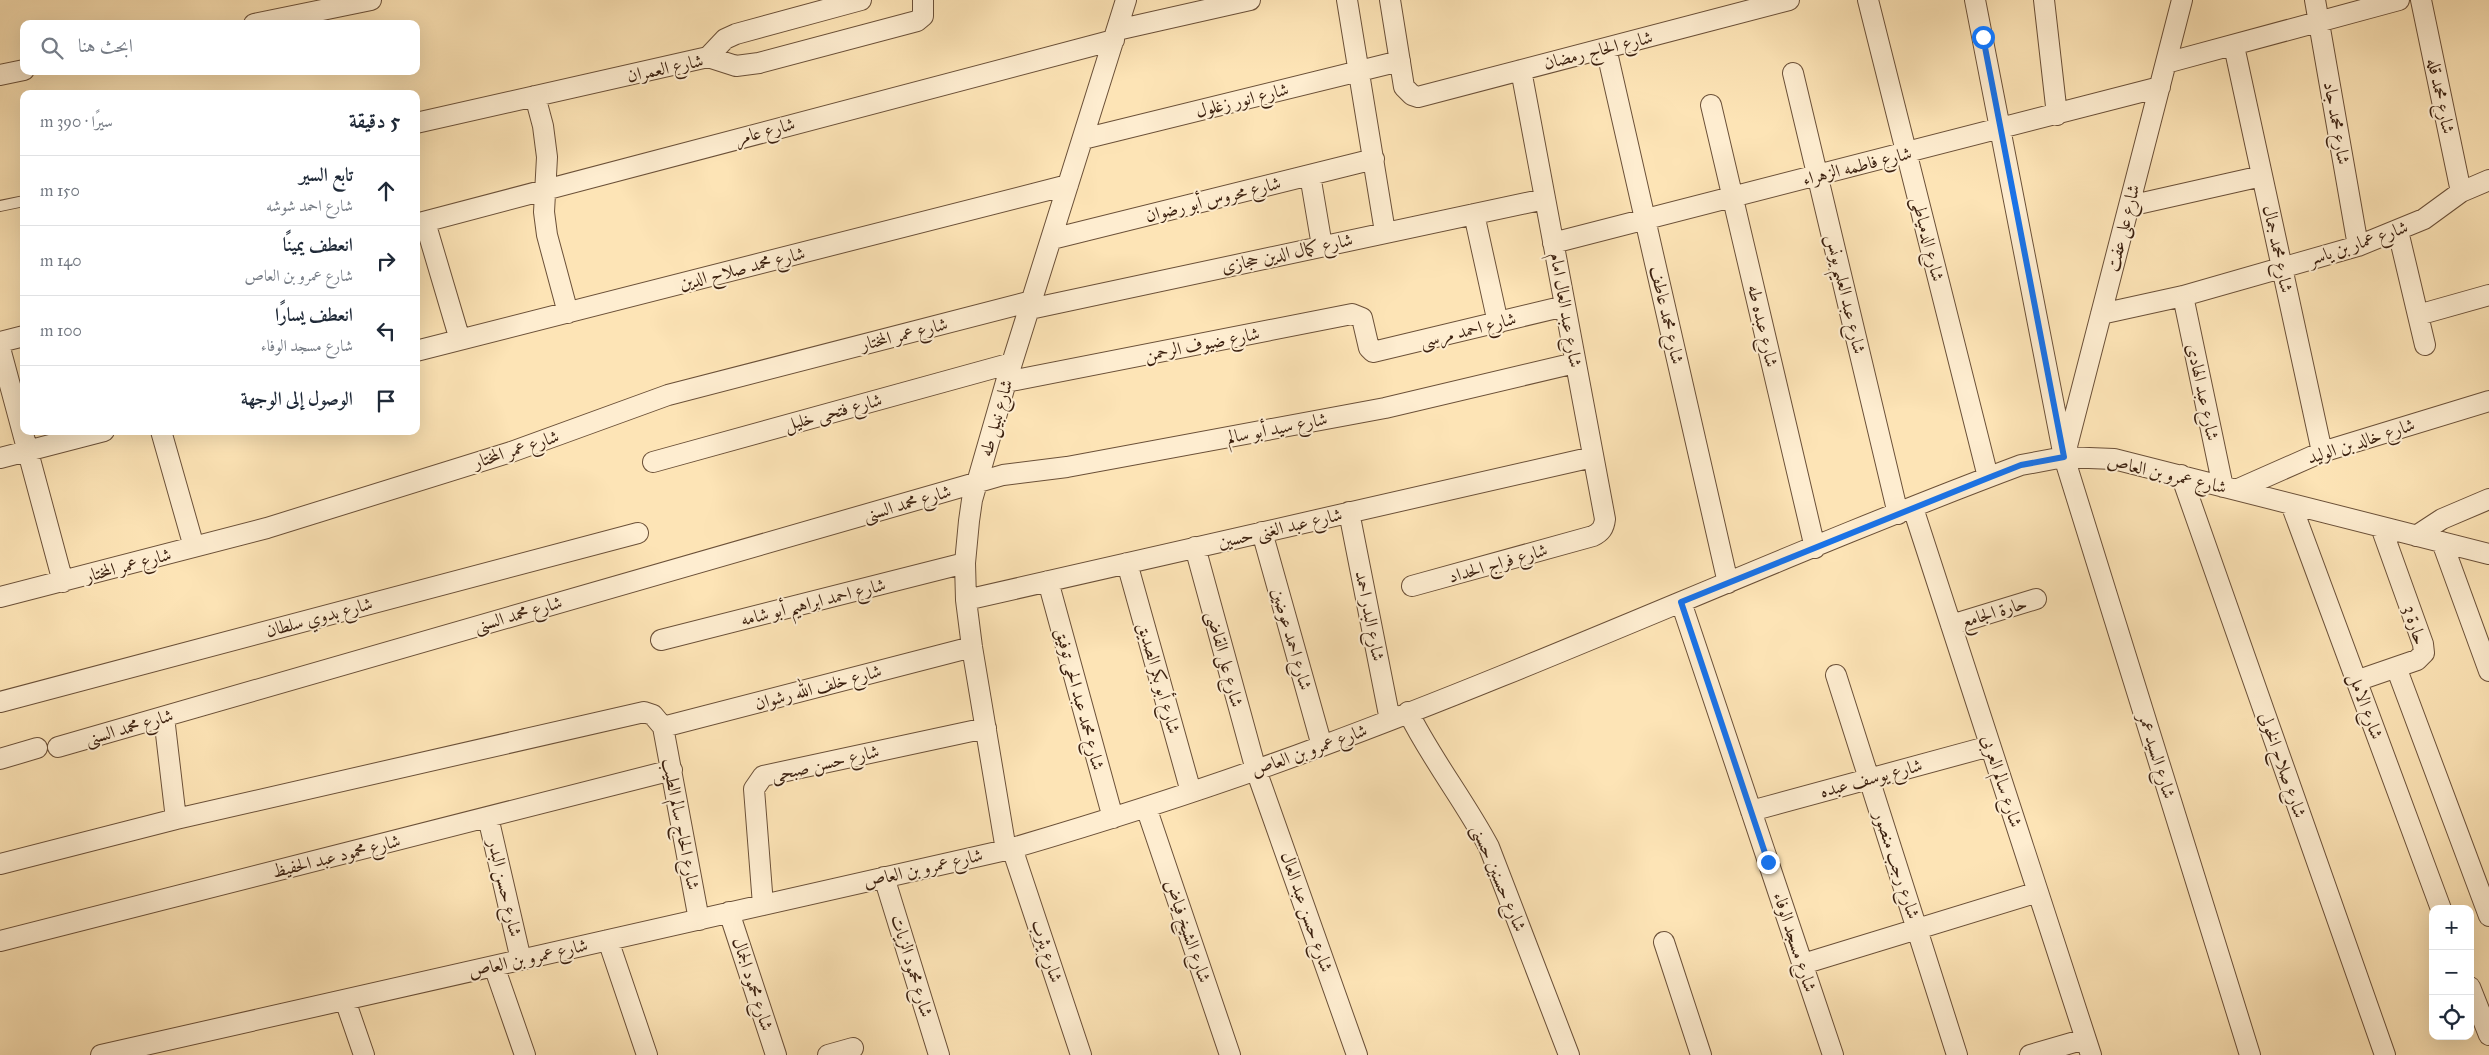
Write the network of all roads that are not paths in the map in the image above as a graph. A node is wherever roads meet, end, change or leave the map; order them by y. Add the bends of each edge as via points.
1 (371, 0) edge
2 (861, 0) edge
3 (923, 0) edge
4 (1126, 0) edge
5 (1250, 0) edge
6 (1347, 0) edge
7 (1390, 0) edge
8 (1789, 0) edge
9 (1868, 0) edge
10 (1975, 0) edge
11 (2044, 0) edge
12 (2182, 0) edge
13 (2315, 0) edge
14 (2399, 0) edge
15 (2421, 0) edge
16 (274, 20) edge
17 (2319, 22) junction
18 (1116, 35) junction
19 (2234, 46) junction
20 (1606, 48) junction
21 (708, 57) junction
22 (1400, 61) junction
23 (2166, 63) junction
24 (1520, 70) junction
25 (20, 71) edge
26 (1359, 71) junction
27 (1794, 73) dead end
28 (0, 75) edge
29 (2160, 87) junction
30 (535, 96) junction
31 (1711, 105) dead end
32 (2057, 115) junction
33 (420, 122) edge
34 (2001, 129) junction
35 (1083, 139) junction
36 (1906, 153) junction
37 (1374, 159) junction
38 (1310, 175) junction
39 (1818, 176) junction
40 (2262, 176) junction
41 (2489, 180) edge
42 (1068, 185) junction
43 (546, 188) junction
44 (2461, 192) junction
45 (1732, 197) junction
46 (1545, 199) junction
47 (20, 202) edge
48 (0, 206) edge
49 (2129, 206) junction
50 (1474, 214) junction
51 (1645, 220) junction
52 (421, 223) edge
53 (1385, 232) junction
54 (2398, 232) junction
55 (1052, 239) junction
56 (1553, 243) junction
57 (1322, 246) junction
58 (2358, 246) junction
59 (2282, 268) junction
60 (2489, 294) edge
61 (2183, 296) junction
62 (1031, 305) junction
63 (1565, 306) junction
64 (568, 312) junction
65 (2101, 314) junction
66 (2418, 315) junction
67 (1498, 322) junction
68 (20, 337) edge
69 (460, 340) junction
70 (0, 342) edge
71 (2425, 345) dead end
72 (0, 348) edge
73 (420, 350) edge
74 (1371, 351) joint
75 (1012, 363) junction
76 (1575, 363) junction
77 (1006, 382) junction
78 (2489, 401) edge
79 (20, 421) edge
80 (24, 435) edge
81 (88, 435) edge
82 (162, 435) edge
83 (28, 450) junction
84 (2322, 452) junction
85 (1593, 457) junction
86 (2064, 457) junction
87 (0, 458) edge
88 (653, 462) dead end
89 (2181, 475) junction
90 (1988, 478) junction
91 (978, 483) junction
92 (2229, 488) junction
93 (2489, 499) edge
94 (2291, 504) junction
95 (1906, 511) junction
96 (1349, 512) junction
97 (2381, 527) junction
98 (1262, 532) junction
99 (638, 533) dead end
100 (2416, 536) junction
101 (1583, 539) joint
102 (2442, 542) junction
103 (194, 547) junction
104 (1194, 547) junction
105 (1815, 548) junction
106 (2489, 554) edge
107 (965, 563) junction
108 (1128, 563) junction
109 (1048, 581) junction
110 (63, 582) junction
111 (1728, 583) junction
112 (1412, 586) dead end
113 (0, 597) edge
114 (2036, 599) dead end
115 (966, 600) junction
116 (1681, 602) junction
117 (1951, 625) junction
118 (661, 640) dead end
119 (972, 647) junction
120 (2396, 667) junction
121 (2489, 672) edge
122 (1836, 676) dead end
123 (2356, 681) junction
124 (0, 702) edge
125 (1399, 716) junction
126 (164, 717) junction
127 (663, 727) junction
128 (986, 728) junction
129 (1322, 746) junction
130 (1990, 746) junction
131 (58, 747) dead end
132 (37, 748) dead end
133 (0, 759) edge
134 (672, 770) junction
135 (1256, 770) junction
136 (1869, 779) junction
137 (1191, 792) junction
138 (1146, 807) junction
139 (1751, 811) junction
140 (488, 817) junction
141 (1113, 818) junction
142 (176, 820) junction
143 (1009, 849) junction
144 (0, 864) edge
145 (884, 877) junction
146 (2038, 892) junction
147 (763, 905) junction
148 (2440, 905) edge
149 (729, 912) junction
150 (2489, 916) edge
151 (699, 920) junction
152 (1917, 929) junction
153 (608, 940) junction
154 (0, 941) edge
155 (1664, 942) dead end
156 (521, 960) junction
157 (1802, 964) junction
158 (494, 966) junction
159 (2473, 995) edge
160 (345, 1000) junction
161 (2489, 1035) edge
162 (2088, 1047) edge
163 (853, 1048) dead end
164 (101, 1055) edge
165 (364, 1055) edge
166 (524, 1055) edge
167 (647, 1055) edge
168 (776, 1055) edge
169 (828, 1055) edge
170 (939, 1055) edge
171 (1081, 1055) edge
172 (1230, 1055) edge
173 (1357, 1055) edge
174 (1568, 1055) edge
175 (1701, 1055) edge
176 (1833, 1055) edge
177 (1957, 1055) edge
178 (2030, 1055) edge
179 (2250, 1055) edge
180 (2385, 1055) edge

1 - 16 street
2 - 21 street via 736,34 725,39
3 - 21 street, شارع العمران via 923,16 917,22 746,66 726,64
4 - 18 street, شارع نبيل طه
5 - 18 street, شارع عامر
6 - 26 street
7 - 22 street
8 - 20 street, شارع الحاج رمضان
9 - 36 street, شارع الدمياطى
10 - 34 street, شارع السيد عمر
11 - 32 street
12 - 23 street, شارع على عفت
13 - 17 street, شارع محمد جاد
14 - 17 street
15 - 44 street, شارع محمد قله
17 - 19 street
17 - 58 street, شارع محمد جاد
18 - 35 street, شارع نبيل طه
18 - 43 street, شارع عامر
19 - 23 street
19 - 40 street, شارع محمد جمال
20 - 24 street, شارع الحاج رمضان
20 - 51 street, شارع محمد عاطف
21 - 30 street, شارع العمران
22 - 24 street, شارع الحاج رمضان via 1404,87 1418,97
22 - 26 street, شارع انور زغلول
23 - 29 street, شارع على عفت
24 - 46 street, شارع عبد العال امام
25 - 28 street
26 - 35 street, شارع انور زغلول
26 - 37 street
27 - 39 street, شارع عبد العليم يونس
29 - 32 street, شارع فاطمه الزهراء
29 - 49 street, شارع على عفت
30 - 33 street, شارع العمران
30 - 43 street via 547,157
31 - 45 street, شارع عبده طه
32 - 34 street, شارع فاطمه الزهراء
34 - 36 street, شارع فاطمه الزهراء
34 - 86 street, شارع السيد عمر
35 - 42 street, شارع نبيل طه
36 - 39 street, شارع فاطمه الزهراء
36 - 90 street, شارع الدمياطى
37 - 38 street, شارع محروس أبو رضوان
37 - 53 street
38 - 55 street, شارع محروس أبو رضوان
38 - 57 street
39 - 45 street, شارع فاطمه الزهراء
39 - 95 street, شارع عبد العليم يونس
40 - 49 street
40 - 59 street, شارع محمد جمال
41 - 44 street, شارع عمار بن ياسر
42 - 55 street, شارع نبيل طه
42 - 64 street, شارع محمد صلاح الدين
43 - 52 street, شارع عامر
43 - 64 street via 544,212 547,235
44 - 54 street, شارع عمار بن ياسر via 2424,219
45 - 51 street, شارع فاطمه الزهراء
45 - 105 street, شارع عبده طه
46 - 50 street, شارع كمال الدين حجازى
46 - 56 street, شارع عبد العال امام
47 - 48 lane
49 - 65 street, شارع على عفت
50 - 53 street, شارع كمال الدين حجازى
50 - 67 street
51 - 56 street, شارع فاطمه الزهراء
51 - 111 street, شارع محمد عاطف
52 - 69 street
53 - 57 street, شارع كمال الدين حجازى
54 - 58 street, شارع عمار بن ياسر
54 - 66 street
55 - 62 street, شارع نبيل طه
56 - 63 street, شارع عبد العال امام
57 - 62 street, شارع كمال الدين حجازى
58 - 59 street, شارع عمار بن ياسر
59 - 61 street, شارع عمار بن ياسر
59 - 84 street, شارع محمد جمال
60 - 66 street
61 - 65 street, شارع عمار بن ياسر
61 - 92 street, شارع عبد الهادى
62 - 75 street, شارع نبيل طه
62 - 103 street, شارع عمر المختار via 668,395 512,452
63 - 67 street, شارع احمد مرسى
63 - 76 street, شارع عبد العال امام
64 - 69 street, شارع محمد صلاح الدين
65 - 86 street, شارع على عفت
66 - 71 street
67 - 74 street, شارع احمد مرسى
68 - 70 street
69 - 73 street, شارع محمد صلاح الدين
72 - 79 street
74 - 77 street, شارع ضيوف الرحمن via 1362,318 1352,314
75 - 77 street, شارع نبيل طه
75 - 88 street, شارع فتحى خليل
76 - 85 street, شارع عبد العال امام
76 - 91 street, شارع سيد أبو سالم via 1385,408
77 - 91 street, شارع نبيل طه
78 - 84 street, شارع خالد بن الوليد
80 - 83 street
81 - 83 street
82 - 103 street
83 - 87 street
83 - 110 street
84 - 92 street, شارع خالد بن الوليد
85 - 96 street, شارع عبد الغنى حسين
85 - 101 street, شارع عبد العال امام via 1605,519 1600,532
86 - 89 street, شارع عمرو بن العاص via 2114,459
86 - 90 street, شارع عمرو بن العاص via 2021,465
86 - 179 street, شارع السيد عمر
89 - 92 street, شارع عمرو بن العاص
89 - 180 street, شارع صلاح الخولى
90 - 95 street, شارع عمرو بن العاص
91 - 107 street, شارع نبيل طه via 972,500
91 - 126 street, شارع محمد السنى
92 - 94 street, شارع عمرو بن العاص
93 - 100 street via 2442,518
94 - 97 street, شارع عمرو بن العاص
94 - 123 street, شارع الامل
95 - 105 street, شارع عمرو بن العاص
95 - 117 street, شارع سالم العربى
96 - 98 street, شارع عبد الغنى حسين
96 - 125 street, شارع البدر احمد
97 - 100 street, شارع عمرو بن العاص
97 - 120 street, حارة 3 via 2424,648 2421,657
98 - 104 street, شارع عبد الغنى حسين
98 - 129 street, شارع احمد عوضين
99 - 124 street, شارع بدوي سلطان
100 - 102 street, شارع عمرو بن العاص
101 - 112 street, شارع فراج الحداد
102 - 106 street, شارع عمرو بن العاص
102 - 121 street
103 - 110 street, شارع عمر المختار
104 - 108 street, شارع عبد الغنى حسين
104 - 135 street, شارع على القاضى
105 - 111 street, شارع عمرو بن العاص
107 - 115 street, شارع نبيل طه
107 - 118 street, شارع احمد ابراهيم أبو شامه
108 - 109 street, شارع عبد الغنى حسين
108 - 137 street, شارع أبو بكر الصديق
109 - 115 street, شارع عبد الغنى حسين
109 - 141 street, شارع محمد عبد الحى توفيق
110 - 113 street, شارع عمر المختار
111 - 116 street, شارع عمرو بن العاص
114 - 117 street, حارة الجامع
115 - 119 street, شارع نبيل طه
116 - 125 street, شارع عمرو بن العاص
116 - 139 street, شارع مسجد الوفاء
117 - 130 street, شارع سالم العربى
119 - 127 street, شارع خلف الله رشوان
119 - 128 street, شارع نبيل طه
120 - 123 street, حارة 3
120 - 150 street
122 - 136 street, شارع رجب منصور
123 - 148 street, شارع الامل
125 - 129 street, شارع عمرو بن العاص
125 - 174 street, شارع حسنين حسنى via 1426,747 1489,847
126 - 131 street, شارع محمد السنى
126 - 142 street
127 - 134 street, شارع الحاج سالم الطيب
127 - 142 street via 653,715 636,713
128 - 143 street, شارع نبيل طه
128 - 147 street, شارع حسن صبحى via 763,776 754,789
129 - 135 street, شارع عمرو بن العاص
130 - 136 street, شارع يوسف عبده
130 - 146 street, شارع سالم العربى
132 - 133 street
134 - 140 street, شارع محمود عبد الحفيظ
134 - 151 street, شارع الحاج سالم الطيب
135 - 137 street, شارع عمرو بن العاص
135 - 173 street, شارع حسن عبد العال
136 - 139 street, شارع يوسف عبده
136 - 152 street, شارع رجب منصور
137 - 138 street, شارع عمرو بن العاص
138 - 141 street, شارع عمرو بن العاص
138 - 172 street, شارع الشيخ فياض
139 - 157 street, شارع مسجد الوفاء
140 - 154 street, شارع محمود عبد الحفيظ
140 - 156 street, شارع حسن البدر
141 - 143 street, شارع عمرو بن العاص
142 - 144 street
143 - 145 street, شارع عمرو بن العاص
143 - 171 street, شارع يثرب
145 - 147 street, شارع عمرو بن العاص
145 - 170 street, شارع محمود الزيات
146 - 152 street
146 - 162 street, شارع سالم العربى
147 - 149 street, شارع عمرو بن العاص
149 - 151 street, شارع عمرو بن العاص
149 - 168 street, شارع محمود الجمال
151 - 153 street, شارع عمرو بن العاص
152 - 157 street
152 - 177 street, شارع رجب منصور
153 - 156 street, شارع عمرو بن العاص
153 - 167 street
155 - 175 street
156 - 158 street, شارع عمرو بن العاص
157 - 176 street, شارع مسجد الوفاء
158 - 160 street, شارع عمرو بن العاص
158 - 166 street
159 - 161 street
160 - 164 street, شارع عمرو بن العاص
160 - 165 street
162 - 178 street
163 - 169 street

